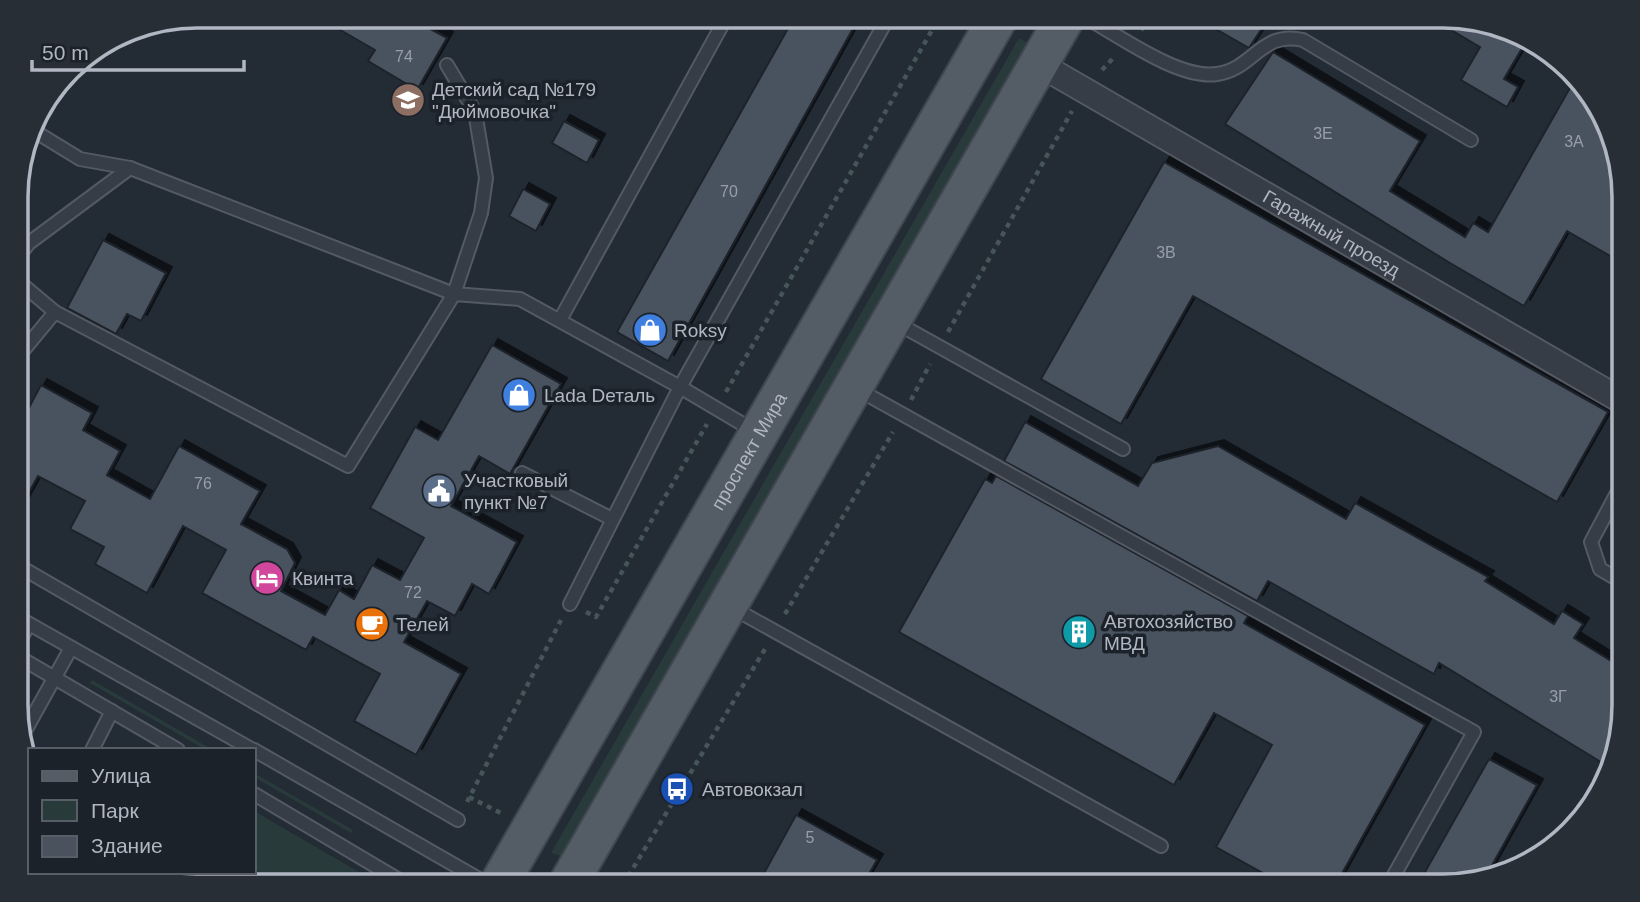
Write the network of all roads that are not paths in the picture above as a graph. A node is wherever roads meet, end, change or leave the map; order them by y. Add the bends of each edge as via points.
1 (720, 28) edge
2 (882, 28) edge
3 (992, 28) edge
4 (1059, 28) edge
5 (1106, 28) edge
6 (1039, 64) junction
7 (447, 65) dead end
8 (40, 135) edge
9 (1471, 141) dead end
10 (130, 168) junction
11 (28, 244) edge
12 (28, 289) edge
13 (454, 294) junction
14 (55, 312) junction
15 (559, 320) junction
16 (892, 320) junction
17 (28, 345) edge
18 (680, 387) junction
19 (853, 387) junction
20 (1612, 395) edge
21 (759, 434) junction
22 (1123, 449) dead end
23 (522, 473) dead end
24 (1612, 503) edge
25 (612, 519) junction
26 (28, 571) edge
27 (1612, 576) edge
28 (570, 604) road end
29 (728, 605) junction
30 (29, 624) edge
31 (71, 648) junction
32 (28, 662) edge
33 (55, 677) junction
34 (112, 711) junction
35 (29, 724) edge
36 (93, 748) edge
37 (175, 748) edge
38 (249, 748) edge
39 (256, 752) edge
40 (256, 795) edge
41 (457, 820) road end
42 (1161, 846) dead end
43 (389, 874) edge
44 (470, 874) edge
45 (505, 874) edge
46 (574, 874) edge
47 (1395, 874) edge

1 - 15 lane
2 - 18 lane
3 - 21 main road, проспект Мира
4 - 6 main road
5 - 9 lane via 1163,61 1194,73 1215,75 1237,68 1277,39 1303,40
6 - 16 main road
6 - 20 street, Гаражный проезд
7 - 13 lane via 475,112 486,178 481,213
8 - 10 lane via 80,159
10 - 11 lane
10 - 13 lane
12 - 14 lane
13 - 14 lane via 348,466
13 - 15 lane via 520,299
14 - 17 lane
15 - 18 lane
16 - 19 main road
16 - 22 lane
18 - 21 lane
18 - 25 lane
19 - 29 main road
19 - 47 lane via 1474,732
21 - 45 main road, проспект Мира
23 - 25 lane
24 - 27 lane via 1591,542 1600,569
25 - 28 lane
26 - 41 lane
29 - 42 lane
29 - 46 main road
30 - 31 lane
31 - 33 lane
31 - 38 lane
32 - 33 lane
33 - 34 lane
33 - 35 lane
34 - 36 lane
34 - 37 lane
39 - 44 lane
40 - 43 lane

